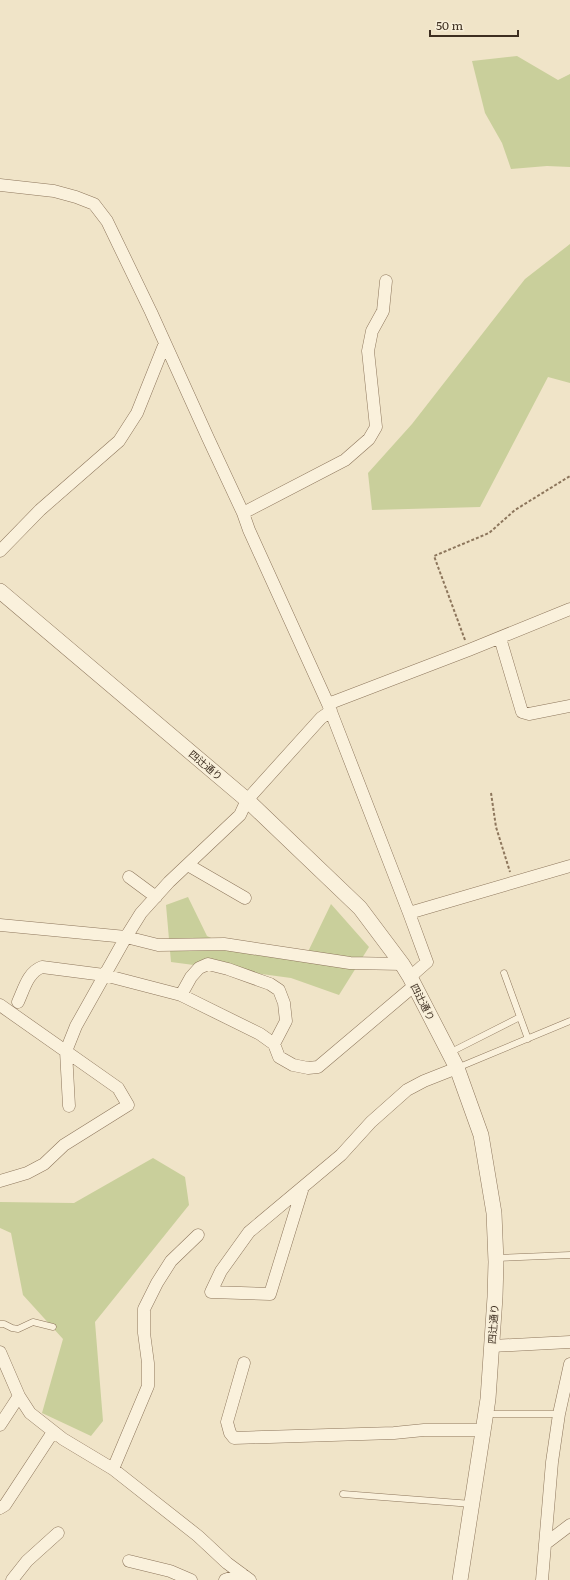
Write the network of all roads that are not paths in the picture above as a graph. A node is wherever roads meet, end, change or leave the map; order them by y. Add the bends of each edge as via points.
1 (0, 185) edge
2 (386, 281) dead end
3 (166, 343) junction
4 (243, 513) junction
5 (0, 551) edge
6 (0, 590) edge
7 (570, 609) edge
8 (500, 638) junction
9 (570, 706) edge
10 (330, 707) junction
11 (247, 800) junction
12 (188, 865) junction
13 (570, 866) edge
14 (128, 877) dead end
15 (156, 897) junction
16 (245, 898) dead end
17 (409, 913) junction
18 (0, 925) edge
19 (126, 937) junction
20 (402, 964) junction
21 (504, 973) dead end
22 (104, 975) junction
23 (412, 981) junction
24 (181, 995) junction
25 (18, 1002) dead end
26 (0, 1005) edge
27 (520, 1017) junction
28 (570, 1021) edge
29 (528, 1039) junction
30 (274, 1044) junction
31 (66, 1051) junction
32 (450, 1053) junction
33 (457, 1068) junction
34 (69, 1106) dead end
35 (0, 1180) edge
36 (303, 1187) junction
37 (198, 1235) dead end
38 (570, 1256) edge
39 (496, 1258) junction
40 (0, 1324) edge
41 (53, 1327) dead end
42 (570, 1342) edge
43 (492, 1346) junction
44 (0, 1352) edge
45 (244, 1363) dead end
46 (570, 1364) edge
47 (19, 1396) junction
48 (486, 1414) junction
49 (559, 1414) junction
50 (0, 1425) edge
51 (483, 1430) junction
52 (53, 1432) junction
53 (113, 1469) junction
54 (343, 1494) dead end
55 (472, 1504) junction
56 (0, 1508) edge
57 (570, 1525) edge
58 (58, 1533) dead end
59 (556, 1535) junction
60 (570, 1537) edge
61 (545, 1544) junction
62 (129, 1561) dead end
63 (246, 1577) edge
64 (12, 1580) edge
65 (191, 1580) edge
66 (225, 1580) edge
67 (460, 1580) edge
68 (542, 1580) edge

1 - 3 street via 54,191 94,204 107,221
2 - 4 street via 382,311 372,330 368,351 376,427 369,440 345,460
3 - 4 street
3 - 5 street via 137,413 119,441 40,510
4 - 10 street
6 - 11 street, 四辻通り
7 - 8 street
8 - 9 street via 522,712 529,714
8 - 10 street
10 - 11 street
10 - 17 street
11 - 12 street via 240,815
11 - 20 street, 四辻通り via 360,908
12 - 15 street
12 - 16 street
13 - 17 street
14 - 15 street
15 - 19 street via 141,913
17 - 23 street via 427,962
18 - 19 street
19 - 20 street via 158,945 224,944 350,963
19 - 22 street
20 - 23 street, 四辻通り
21 - 27 lane
22 - 24 street
22 - 25 street via 42,967 31,974
22 - 31 street via 76,1026
23 - 30 street via 318,1067 293,1065 279,1057
23 - 32 street, 四辻通り
24 - 30 street via 260,1034
24 - 30 street via 199,968 208,964 270,984 279,990 284,1003 286,1021
26 - 31 street
27 - 29 lane
27 - 32 lane
28 - 29 lane
29 - 33 lane
31 - 34 street
31 - 35 street via 118,1088 128,1105 64,1145 44,1164 27,1173
32 - 33 street, 四辻通り
33 - 36 street via 407,1090 371,1122 341,1156
33 - 39 street, 四辻通り via 482,1135 494,1212
36 - 36 street via 270,1294 211,1292 249,1232
37 - 53 street via 171,1261 144,1309 148,1386
38 - 39 lane
39 - 43 street, 四辻通り
40 - 41 lane via 18,1329 33,1322
42 - 43 street
43 - 48 street, 四辻通り
44 - 47 street
45 - 51 street via 227,1422 234,1438
46 - 49 street
47 - 50 street
47 - 52 street via 30,1413
48 - 49 lane
48 - 51 street, 四辻通り
49 - 61 street
51 - 55 street, 四辻通り
52 - 53 street
52 - 56 street via 5,1505
53 - 63 street
54 - 55 lane
55 - 67 street, 四辻通り
57 - 59 street
58 - 64 street via 27,1561
59 - 60 street
59 - 61 street
61 - 68 street
62 - 65 street via 170,1571
63 - 66 street

